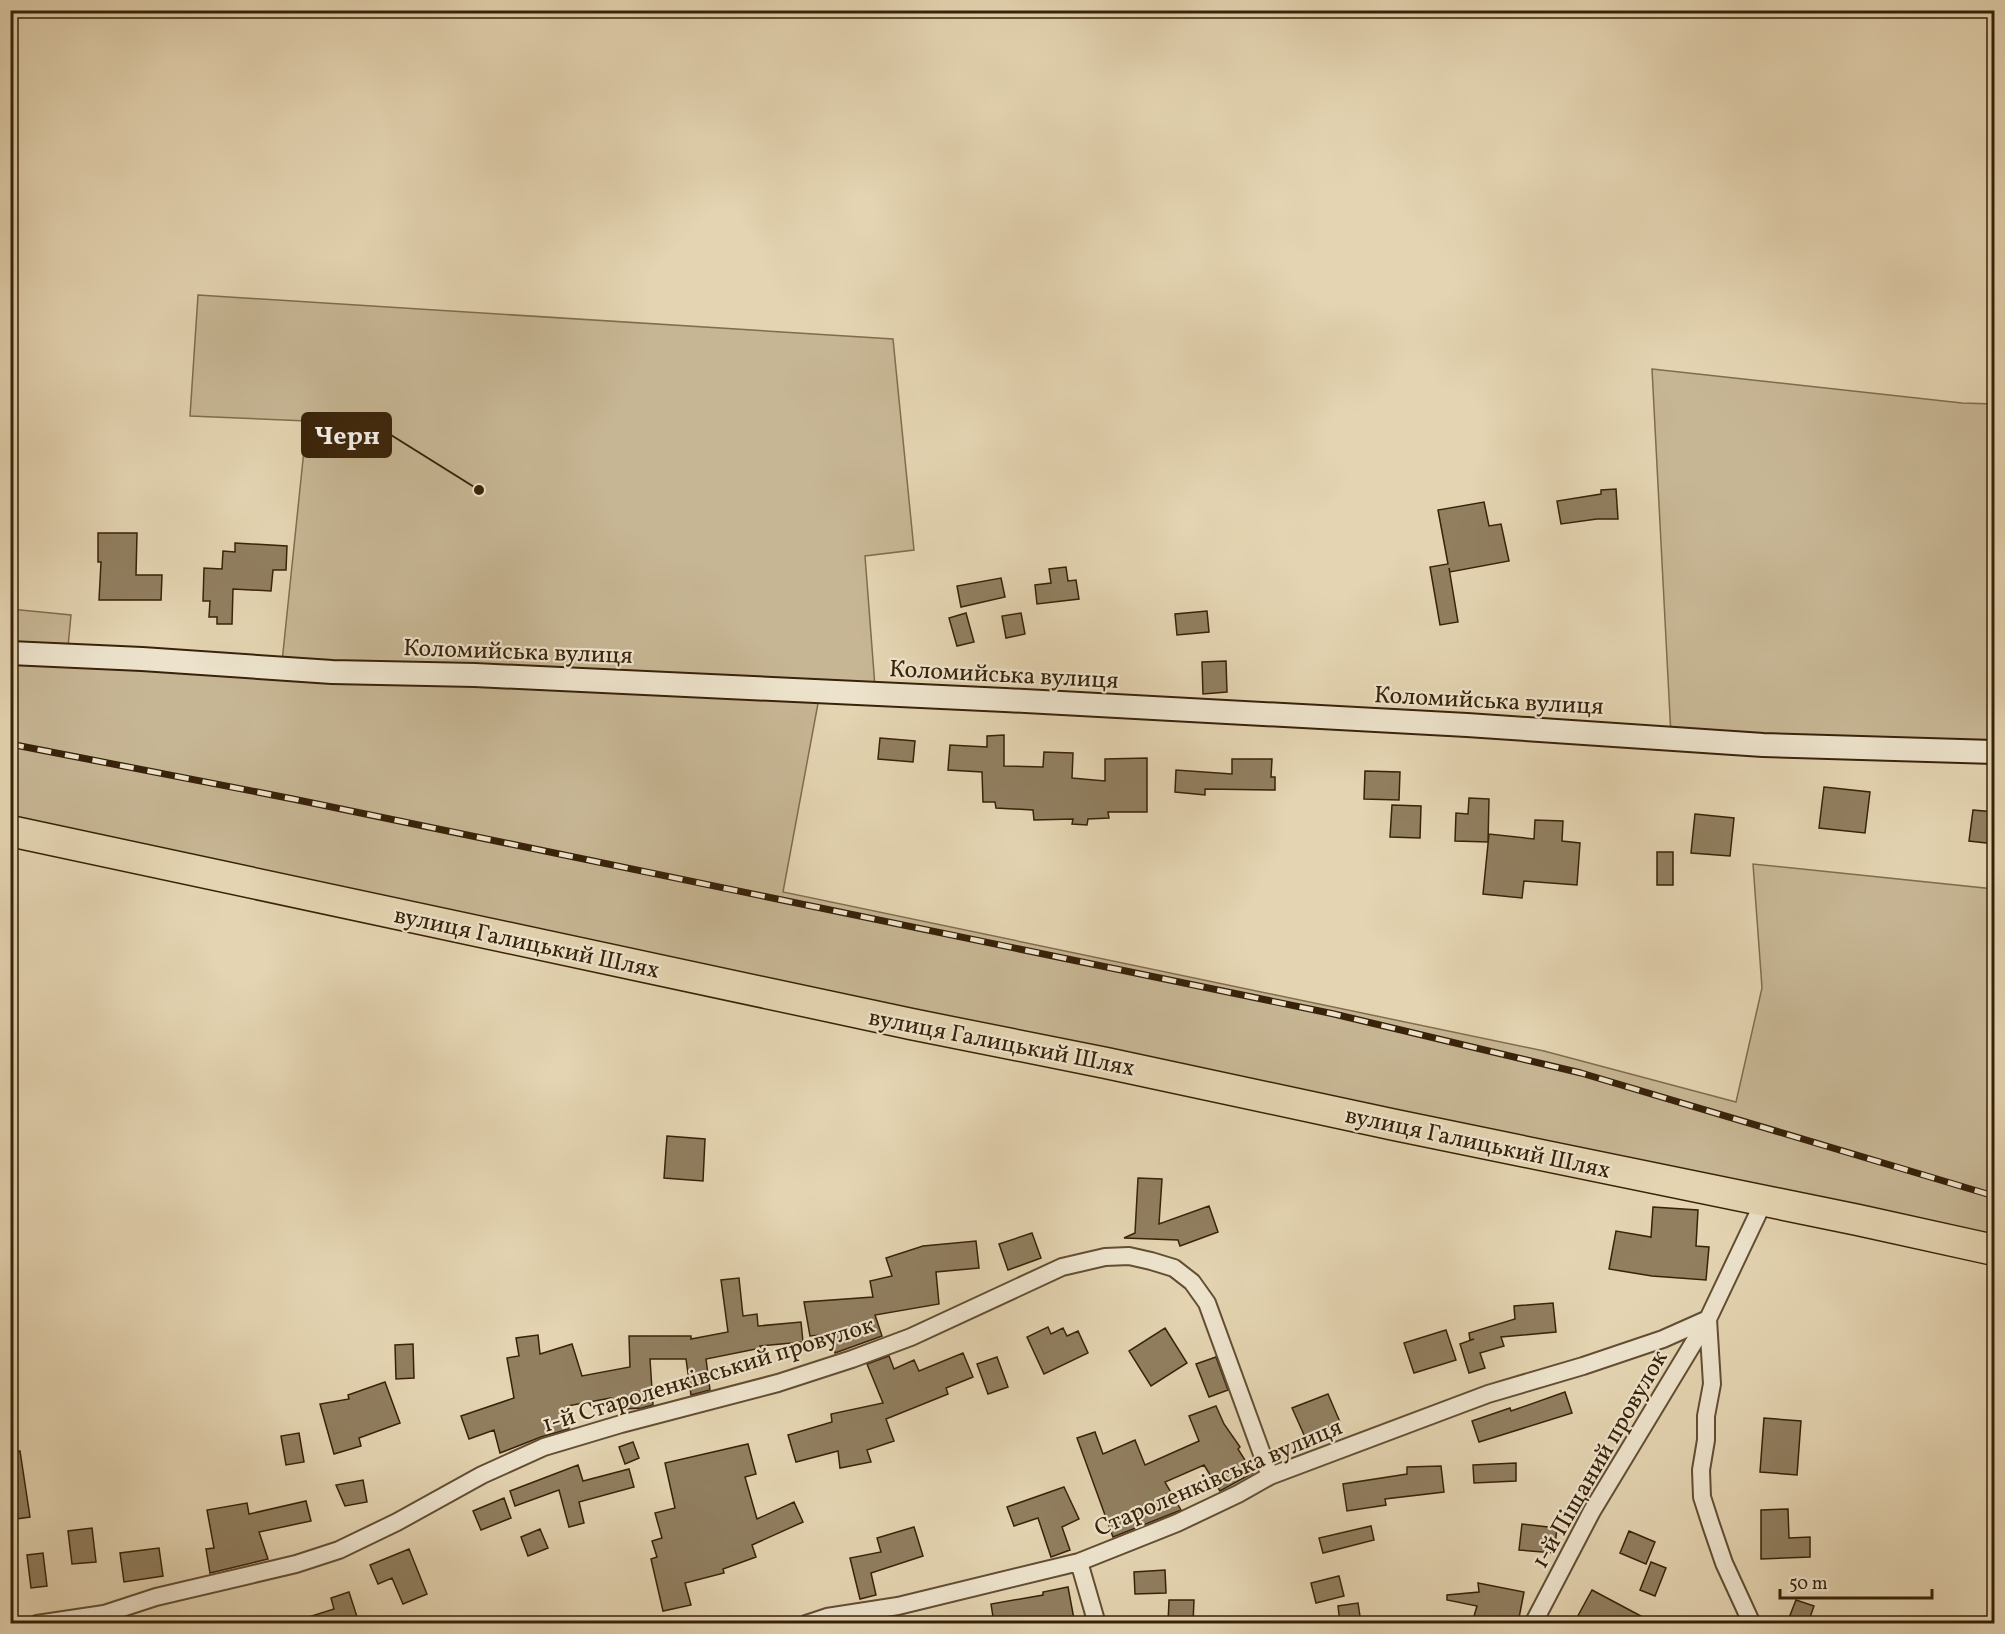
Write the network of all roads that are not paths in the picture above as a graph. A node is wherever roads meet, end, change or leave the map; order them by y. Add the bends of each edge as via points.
1 (10, 653) edge
2 (1995, 752) edge
3 (10, 831) edge
4 (1764, 1201) junction
5 (1995, 1250) edge
6 (1708, 1319) junction
7 (1270, 1476) junction
8 (1079, 1562) junction
9 (37, 1623) edge
10 (806, 1623) edge
11 (1097, 1623) edge
12 (1533, 1623) edge
13 (1752, 1623) edge

1 - 2 street, Коломийська вулиця via 332,672 1005,700 1763,745
3 - 4 highway, вулиця Галицький Шлях
4 - 5 highway, вулиця Галицький Шлях
4 - 6 street, 1-й Піщаний провулок
6 - 7 street, Староленківська вулиця via 1663,1339 1488,1395
6 - 12 street, 1-й Піщаний провулок via 1592,1511
6 - 13 street via 1712,1384 1701,1470 1702,1497 1724,1563
7 - 8 street, Староленківська вулиця via 1177,1523
7 - 9 street, 1-й Староленківський провулок via 1208,1303 1192,1282 1174,1268 1129,1256 1105,1257 1062,1267 911,1337 852,1359 544,1447 339,1550 104,1614
8 - 10 street, Староленківська вулиця via 898,1606
8 - 11 street

